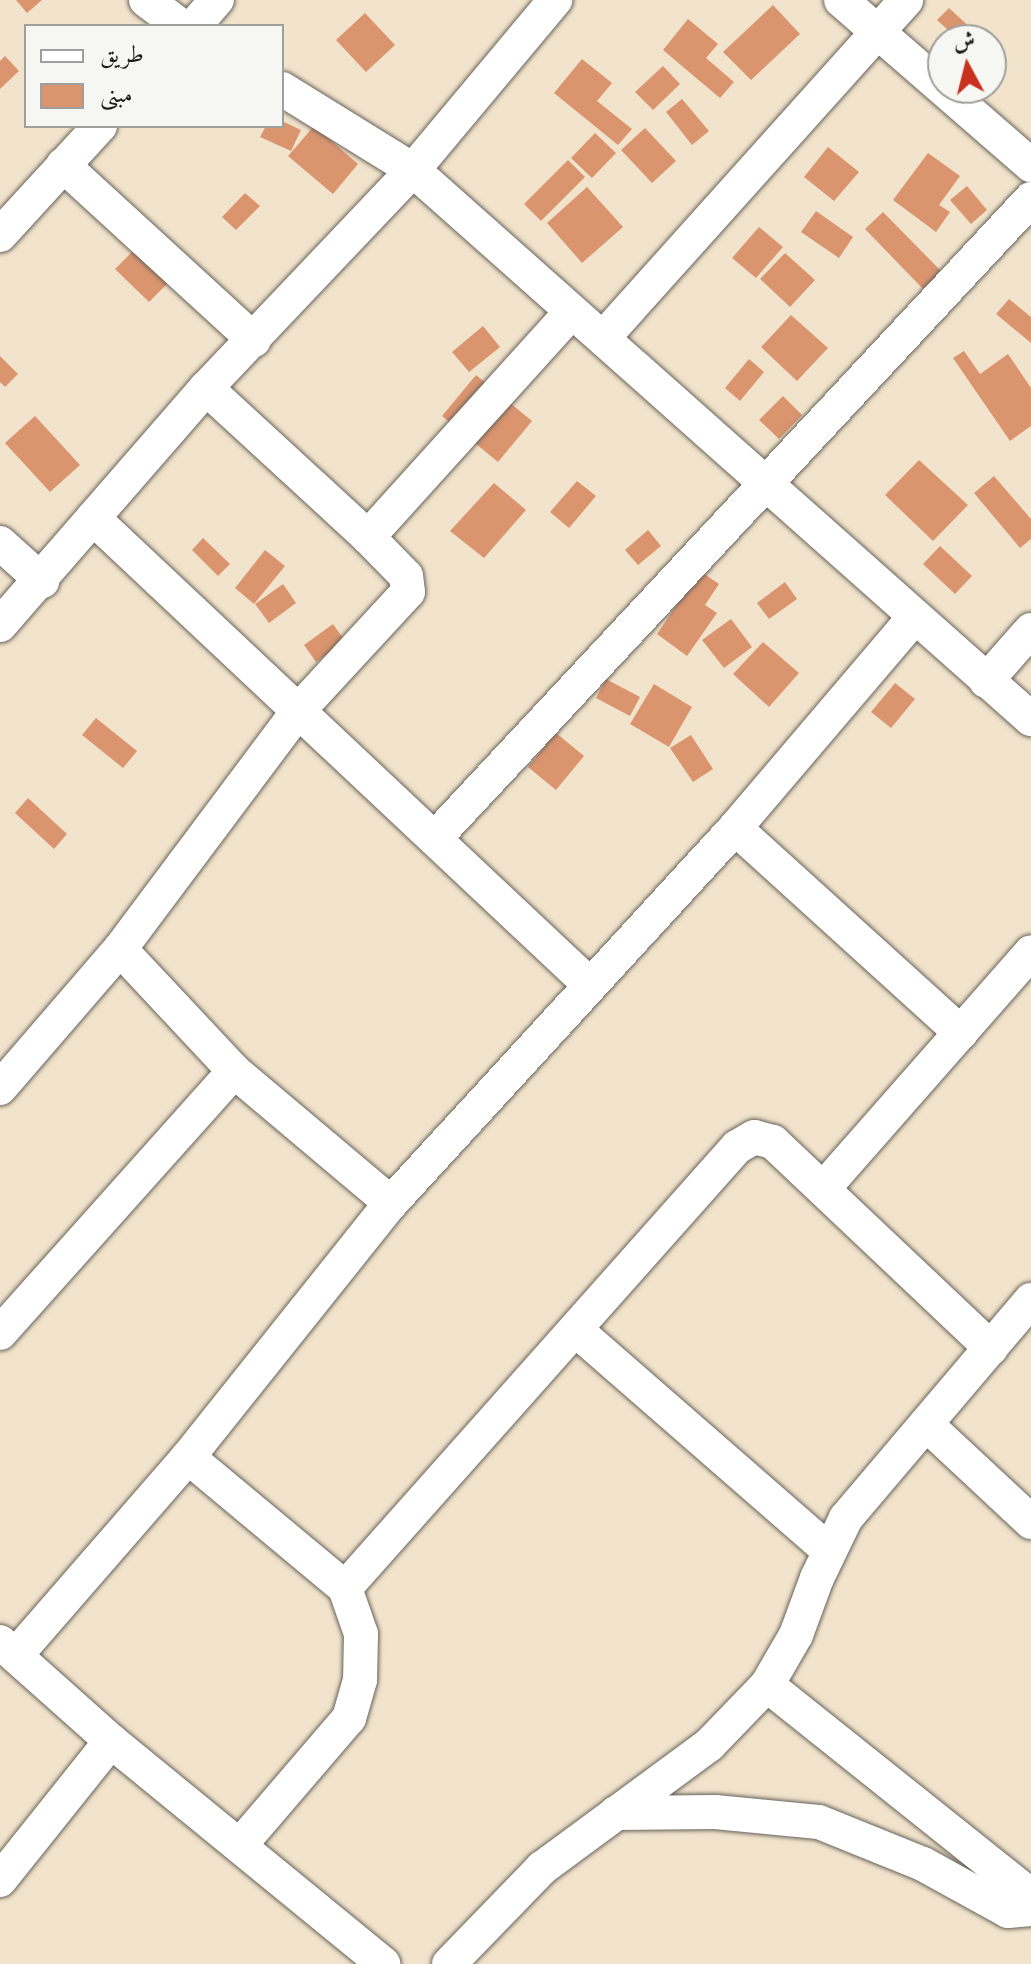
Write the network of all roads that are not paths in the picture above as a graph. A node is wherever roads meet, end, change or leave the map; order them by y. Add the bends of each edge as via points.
1 (146, 0) edge
2 (217, 0) edge
3 (555, 0) edge
4 (841, 0) edge
5 (906, 0) edge
6 (178, 24) edge
7 (196, 24) edge
8 (878, 32) junction
9 (284, 90) edge
10 (98, 128) edge
11 (63, 165) junction
12 (1031, 165) edge
13 (413, 170) junction
14 (1031, 199) edge
15 (0, 235) edge
16 (572, 311) junction
17 (603, 338) junction
18 (254, 340) junction
19 (206, 388) junction
20 (766, 481) junction
21 (93, 518) junction
22 (368, 537) junction
23 (0, 543) edge
24 (42, 581) junction
25 (914, 618) junction
26 (0, 625) edge
27 (1031, 630) edge
28 (986, 681) junction
29 (298, 711) junction
30 (1031, 719) edge
31 (735, 828) junction
32 (435, 838) junction
33 (120, 949) junction
34 (1031, 952) edge
35 (590, 985) junction
36 (961, 1033) junction
37 (234, 1071) junction
38 (0, 1088) edge
39 (823, 1189) junction
40 (391, 1203) junction
41 (1031, 1300) edge
42 (4, 1320) edge
43 (576, 1330) junction
44 (991, 1348) junction
45 (926, 1424) junction
46 (188, 1457) junction
47 (1031, 1522) edge
48 (829, 1551) junction
49 (345, 1588) junction
50 (8, 1648) edge
51 (767, 1685) junction
52 (111, 1741) junction
53 (616, 1813) junction
54 (241, 1844) junction
55 (0, 1880) edge
56 (1031, 1896) edge
57 (1031, 1909) edge
58 (383, 1964) edge
59 (449, 1964) edge

1 - 6 street
2 - 7 street
3 - 13 street
4 - 8 street
5 - 8 street
8 - 12 street
8 - 17 street
9 - 13 street
10 - 11 street
11 - 15 street
11 - 18 street
13 - 16 street
13 - 18 street
14 - 20 street
16 - 17 street
16 - 22 street
17 - 20 street
18 - 19 street
19 - 21 street
19 - 22 street
20 - 25 street
20 - 32 street
21 - 24 street
21 - 29 street
22 - 29 street via 406,576 408,592
23 - 24 street
24 - 26 street
25 - 28 street
25 - 31 street
27 - 28 street
28 - 30 street
29 - 32 street
29 - 33 street
31 - 35 street
31 - 36 street
32 - 35 street
33 - 37 street
33 - 38 street
34 - 36 street
35 - 40 street
36 - 39 street
37 - 40 street
37 - 42 street
39 - 43 street via 773,1142 754,1137 737,1147
39 - 44 street
40 - 46 street
41 - 44 street
43 - 48 street
43 - 49 street
44 - 45 street
45 - 47 street
45 - 48 street via 846,1518
46 - 49 street
46 - 50 street
48 - 51 street via 796,1635
49 - 54 street via 361,1634 360,1680 349,1718
50 - 52 street
51 - 53 street via 709,1745
51 - 56 street
52 - 54 street
52 - 55 street
53 - 57 street via 715,1812 819,1822 923,1864 1008,1911
53 - 59 street via 542,1868
54 - 58 street

